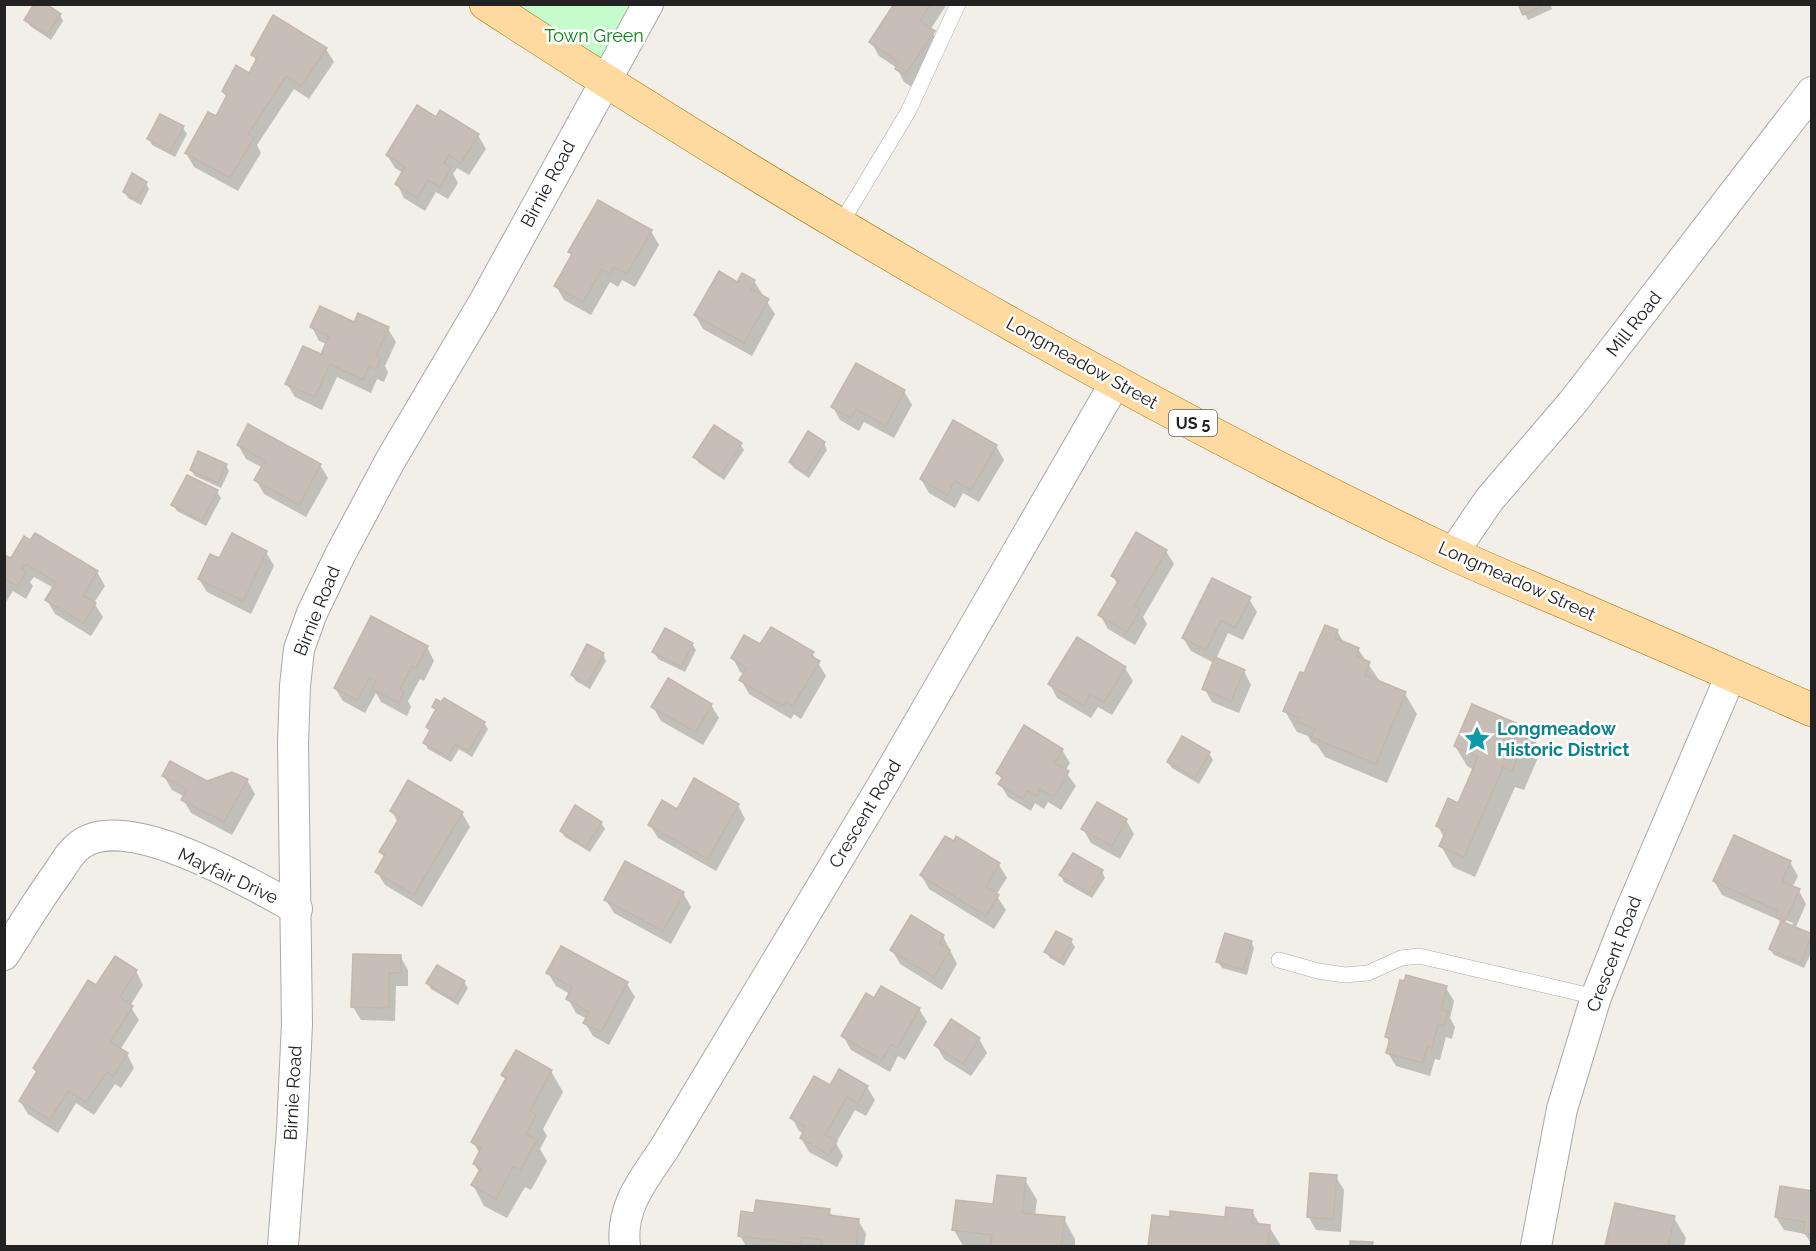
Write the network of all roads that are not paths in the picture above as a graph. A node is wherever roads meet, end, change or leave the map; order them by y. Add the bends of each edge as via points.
1 (486, 4) edge
2 (648, 4) edge
3 (958, 4) edge
4 (604, 81) junction
5 (1812, 92) edge
6 (840, 225) junction
7 (1115, 383) junction
8 (1453, 553) junction
9 (1731, 675) junction
10 (1812, 710) edge
11 (297, 909) junction
12 (4, 955) edge
13 (1280, 960) dead end
14 (1596, 997) junction
15 (283, 1246) edge
16 (625, 1246) edge
17 (1536, 1246) edge

1 - 4 main road, Longmeadow Street / US 5
2 - 4 street
3 - 6 lane via 908,112
4 - 6 main road, Longmeadow Street / US 5
4 - 11 street, Birnie Road via 484,302 370,498 304,636 298,655 294,705
5 - 8 street, Mill Road via 1573,402 1489,500
6 - 7 main road, Longmeadow Street / US 5
7 - 8 main road, Longmeadow Street / US 5
7 - 16 street, Crescent Road via 885,781 635,1192 624,1227
8 - 9 main road, Longmeadow Street / US 5
9 - 10 main road, Longmeadow Street / US 5
9 - 14 street, Crescent Road
11 - 12 street, Mayfair Drive via 207,861 152,842 107,836 90,839 75,849
11 - 15 street, Birnie Road via 295,1083
13 - 14 lane via 1345,975 1368,973 1401,958 1419,956
14 - 17 street, Crescent Road via 1562,1108

